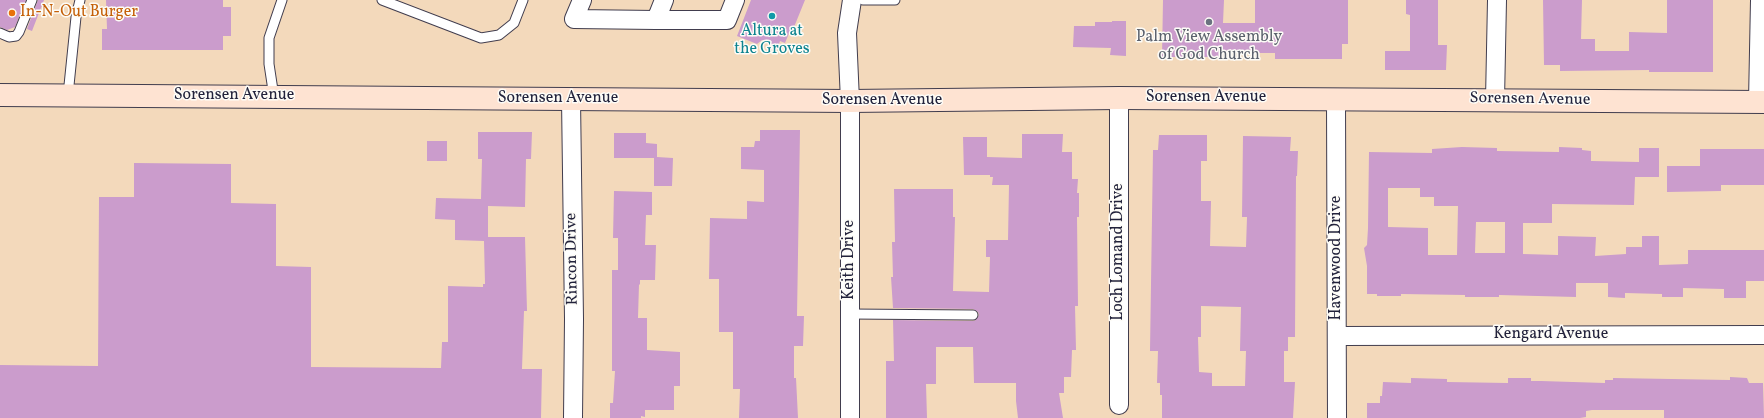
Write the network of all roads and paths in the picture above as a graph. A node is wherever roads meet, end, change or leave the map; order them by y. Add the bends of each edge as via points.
1 (32, 0) edge
2 (80, 0) edge
3 (282, 0) edge
4 (382, 0) edge
5 (523, 0) edge
6 (582, 0) edge
7 (664, 0) edge
8 (735, 0) edge
9 (852, 0) edge
10 (862, 0) edge
11 (895, 0) edge
12 (1497, 0) edge
13 (1760, 0) edge
14 (656, 20) junction
15 (0, 33) edge
16 (0, 95) edge
17 (68, 95) junction
18 (274, 97) junction
19 (1119, 98) junction
20 (1336, 98) junction
21 (571, 99) junction
22 (1495, 100) junction
23 (850, 102) junction
24 (1761, 102) edge
25 (850, 314) junction
26 (973, 314) dead end
27 (1764, 335) edge
28 (1338, 336) junction
29 (1119, 405) dead end
30 (573, 418) edge
31 (850, 418) edge
32 (1337, 418) edge

1 - 15 lane via 20,32 9,37
2 - 17 lane
3 - 18 lane via 269,38 269,64
4 - 5 lane via 482,38 499,34 514,23
6 - 14 street via 574,20
7 - 14 street
8 - 14 street via 727,20
9 - 23 street, Keith Drive via 847,33
10 - 11 lane
12 - 22 street
13 - 24 street
16 - 17 street, Sorensen Avenue
17 - 18 street, Sorensen Avenue
18 - 21 street, Sorensen Avenue
19 - 20 street, Sorensen Avenue
19 - 23 street, Sorensen Avenue
19 - 29 street, Loch Lomand Drive
20 - 22 street, Sorensen Avenue
20 - 28 street, Havenwood Drive
21 - 23 street, Sorensen Avenue
21 - 30 street, Rincon Drive
22 - 24 street, Sorensen Avenue
23 - 25 street, Keith Drive
25 - 26 lane
25 - 31 street, Keith Drive
27 - 28 street, Kengard Avenue
28 - 32 street, Havenwood Drive

